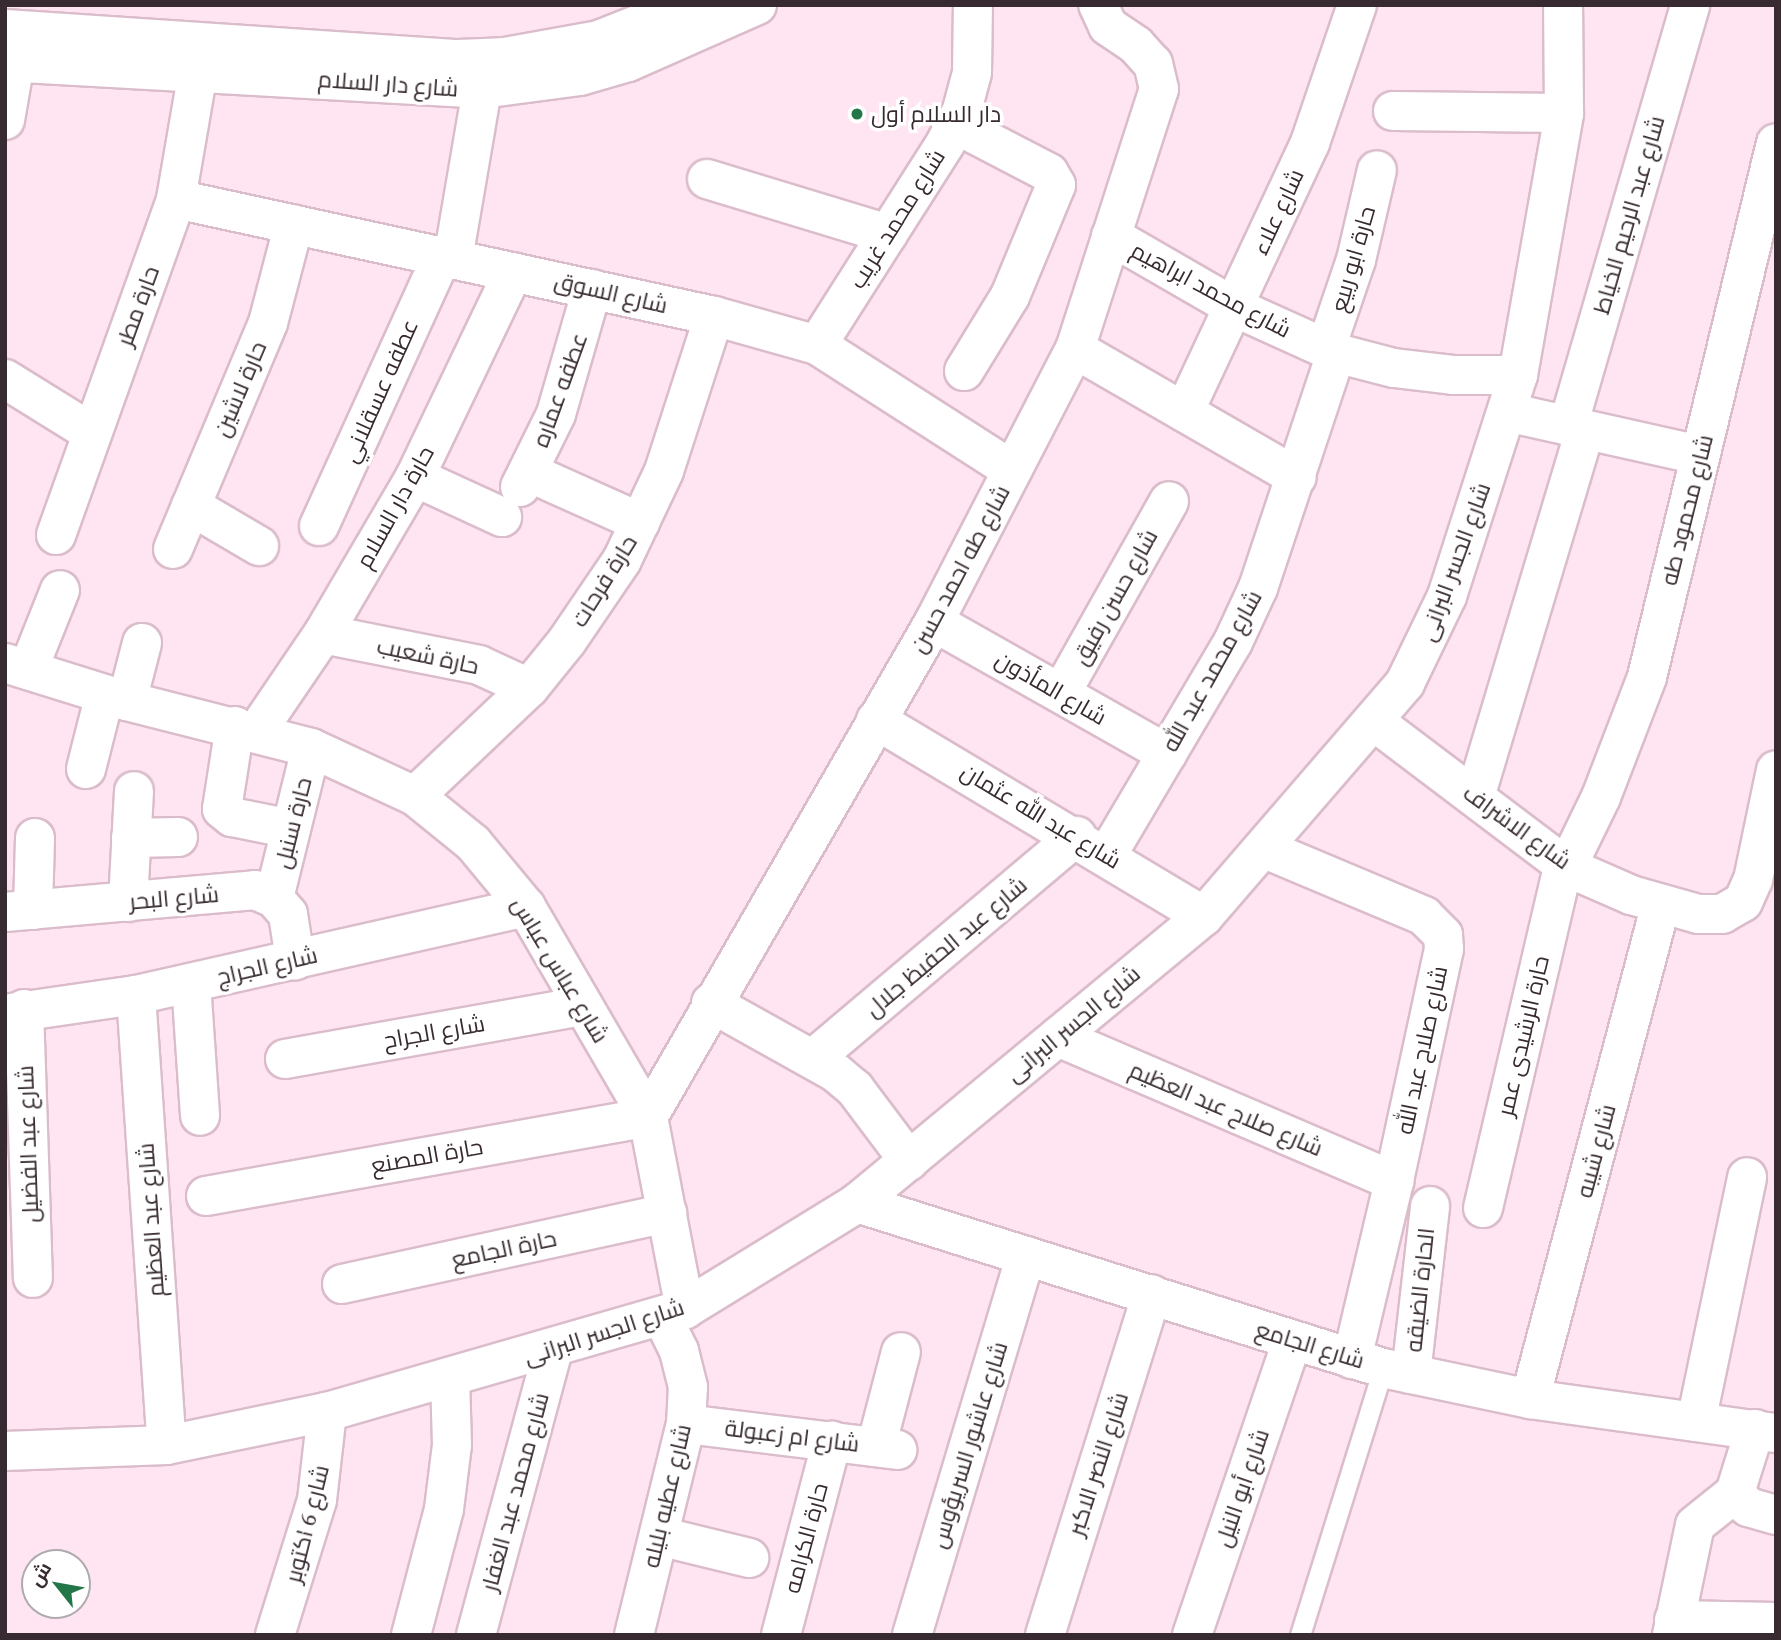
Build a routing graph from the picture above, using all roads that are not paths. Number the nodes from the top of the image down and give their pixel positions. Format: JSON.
{"nodes":[{"id":1,"x":687,"y":5,"type":"edge"},
{"id":2,"x":757,"y":5,"type":"edge"},
{"id":3,"x":973,"y":5,"type":"edge"},
{"id":4,"x":1098,"y":5,"type":"edge"},
{"id":5,"x":1357,"y":5,"type":"edge"},
{"id":6,"x":1563,"y":5,"type":"edge"},
{"id":7,"x":1690,"y":5,"type":"edge"},
{"id":8,"x":9,"y":51,"type":"edge"},
{"id":9,"x":198,"y":71,"type":"junction"},
{"id":10,"x":482,"y":89,"type":"junction"},
{"id":11,"x":1393,"y":111,"type":"dead end"},
{"id":12,"x":1564,"y":113,"type":"junction"},
{"id":13,"x":5,"y":120,"type":"edge"},
{"id":14,"x":955,"y":124,"type":"junction"},
{"id":15,"x":1776,"y":143,"type":"edge"},
{"id":16,"x":1377,"y":170,"type":"dead end"},
{"id":17,"x":707,"y":179,"type":"dead end"},
{"id":18,"x":176,"y":199,"type":"junction"},
{"id":19,"x":294,"y":224,"type":"junction"},
{"id":20,"x":888,"y":234,"type":"junction"},
{"id":21,"x":1111,"y":236,"type":"junction"},
{"id":22,"x":447,"y":257,"type":"junction"},
{"id":23,"x":513,"y":272,"type":"junction"},
{"id":24,"x":592,"y":289,"type":"junction"},
{"id":25,"x":1234,"y":307,"type":"junction"},
{"id":26,"x":714,"y":316,"type":"junction"},
{"id":27,"x":817,"y":345,"type":"junction"},
{"id":28,"x":1074,"y":349,"type":"junction"},
{"id":29,"x":1331,"y":351,"type":"junction"},
{"id":30,"x":964,"y":371,"type":"dead end"},
{"id":31,"x":1518,"y":374,"type":"junction"},
{"id":32,"x":5,"y":379,"type":"edge"},
{"id":33,"x":1184,"y":412,"type":"junction"},
{"id":34,"x":1507,"y":412,"type":"junction"},
{"id":35,"x":1576,"y":428,"type":"junction"},
{"id":36,"x":92,"y":433,"type":"junction"},
{"id":37,"x":1700,"y":454,"type":"junction"},
{"id":38,"x":1012,"y":470,"type":"junction"},
{"id":39,"x":415,"y":477,"type":"junction"},
{"id":40,"x":1297,"y":477,"type":"junction"},
{"id":41,"x":517,"y":492,"type":"junction"},
{"id":42,"x":1169,"y":501,"type":"dead end"},
{"id":43,"x":191,"y":506,"type":"junction"},
{"id":44,"x":640,"y":522,"type":"junction"},
{"id":45,"x":319,"y":526,"type":"dead end"},
{"id":46,"x":56,"y":535,"type":"dead end"},
{"id":47,"x":259,"y":546,"type":"dead end"},
{"id":48,"x":173,"y":549,"type":"dead end"},
{"id":49,"x":60,"y":590,"type":"dead end"},
{"id":50,"x":934,"y":622,"type":"junction"},
{"id":51,"x":323,"y":634,"type":"junction"},
{"id":52,"x":142,"y":643,"type":"dead end"},
{"id":53,"x":17,"y":667,"type":"edge"},
{"id":54,"x":529,"y":688,"type":"junction"},
{"id":55,"x":1061,"y":693,"type":"junction"},
{"id":56,"x":116,"y":697,"type":"junction"},
{"id":57,"x":876,"y":720,"type":"junction"},
{"id":58,"x":1375,"y":722,"type":"junction"},
{"id":59,"x":246,"y":729,"type":"junction"},
{"id":60,"x":312,"y":748,"type":"junction"},
{"id":61,"x":1167,"y":754,"type":"junction"},
{"id":62,"x":86,"y":769,"type":"dead end"},
{"id":63,"x":1776,"y":770,"type":"edge"},
{"id":64,"x":134,"y":791,"type":"dead end"},
{"id":65,"x":415,"y":796,"type":"junction"},
{"id":66,"x":1475,"y":797,"type":"junction"},
{"id":67,"x":291,"y":829,"type":"junction"},
{"id":68,"x":178,"y":837,"type":"dead end"},
{"id":69,"x":35,"y":838,"type":"dead end"},
{"id":70,"x":131,"y":838,"type":"junction"},
{"id":71,"x":1092,"y":846,"type":"junction"},
{"id":72,"x":1265,"y":849,"type":"junction"},
{"id":73,"x":1565,"y":866,"type":"junction"},
{"id":74,"x":274,"y":898,"type":"junction"},
{"id":75,"x":128,"y":902,"type":"junction"},
{"id":76,"x":1661,"y":904,"type":"junction"},
{"id":77,"x":526,"y":908,"type":"junction"},
{"id":78,"x":19,"y":911,"type":"edge"},
{"id":79,"x":1204,"y":916,"type":"junction"},
{"id":80,"x":295,"y":960,"type":"junction"},
{"id":81,"x":191,"y":984,"type":"junction"},
{"id":82,"x":136,"y":995,"type":"junction"},
{"id":83,"x":711,"y":1003,"type":"junction"},
{"id":84,"x":583,"y":1006,"type":"junction"},
{"id":85,"x":15,"y":1012,"type":"edge"},
{"id":86,"x":1058,"y":1037,"type":"junction"},
{"id":87,"x":814,"y":1058,"type":"junction"},
{"id":88,"x":285,"y":1059,"type":"dead end"},
{"id":89,"x":200,"y":1116,"type":"dead end"},
{"id":90,"x":648,"y":1117,"type":"junction"},
{"id":91,"x":909,"y":1161,"type":"junction"},
{"id":92,"x":1747,"y":1177,"type":"dead end"},
{"id":93,"x":1394,"y":1181,"type":"junction"},
{"id":94,"x":206,"y":1196,"type":"dead end"},
{"id":95,"x":857,"y":1203,"type":"junction"},
{"id":96,"x":1430,"y":1206,"type":"dead end"},
{"id":97,"x":1483,"y":1208,"type":"dead end"},
{"id":98,"x":667,"y":1213,"type":"junction"},
{"id":99,"x":1026,"y":1256,"type":"junction"},
{"id":100,"x":33,"y":1278,"type":"dead end"},
{"id":101,"x":342,"y":1284,"type":"dead end"},
{"id":102,"x":1152,"y":1294,"type":"junction"},
{"id":103,"x":674,"y":1314,"type":"junction"},
{"id":104,"x":1292,"y":1341,"type":"junction"},
{"id":105,"x":553,"y":1350,"type":"junction"},
{"id":106,"x":901,"y":1352,"type":"dead end"},
{"id":107,"x":1382,"y":1367,"type":"junction"},
{"id":108,"x":450,"y":1378,"type":"junction"},
{"id":109,"x":1530,"y":1399,"type":"junction"},
{"id":110,"x":327,"y":1412,"type":"junction"},
{"id":111,"x":1696,"y":1422,"type":"junction"},
{"id":112,"x":686,"y":1424,"type":"junction"},
{"id":113,"x":1766,"y":1431,"type":"edge"},
{"id":114,"x":832,"y":1441,"type":"junction"},
{"id":115,"x":167,"y":1446,"type":"junction"},
{"id":116,"x":5,"y":1451,"type":"edge"},
{"id":117,"x":1735,"y":1493,"type":"junction"},
{"id":118,"x":1776,"y":1515,"type":"edge"},
{"id":119,"x":659,"y":1536,"type":"junction"},
{"id":120,"x":749,"y":1559,"type":"dead end"},
{"id":121,"x":1776,"y":1622,"type":"edge"},
{"id":122,"x":1673,"y":1627,"type":"edge"},
{"id":123,"x":275,"y":1635,"type":"edge"},
{"id":124,"x":411,"y":1635,"type":"edge"},
{"id":125,"x":476,"y":1635,"type":"edge"},
{"id":126,"x":634,"y":1635,"type":"edge"},
{"id":127,"x":781,"y":1635,"type":"edge"},
{"id":128,"x":912,"y":1635,"type":"edge"},
{"id":129,"x":1045,"y":1635,"type":"edge"},
{"id":130,"x":1192,"y":1635,"type":"edge"},
{"id":131,"x":1300,"y":1635,"type":"edge"}],
"edges":[{"from":1,"to":8,"type":"street","name":"شارع دار السلام"},
{"from":2,"to":10,"type":"street","name":"شارع دار السلام"},
{"from":3,"to":14,"type":"street","name":"شارع محمد غريب"},
{"from":4,"to":21,"type":"street","name":"شارع طه احمد حسن"},
{"from":5,"to":25,"type":"street","name":"شارع علاء"},
{"from":6,"to":12,"type":"street","name":"شارع الجسر البرانى"},
{"from":7,"to":35,"type":"street","name":"شارع عبد الرحيم الخياط"},
{"from":8,"to":9,"type":"street","name":"شارع دار السلام"},
{"from":8,"to":13,"type":"street"},
{"from":9,"to":10,"type":"street","name":"شارع دار السلام"},
{"from":9,"to":18,"type":"street","name":"حارة مطر"},
{"from":10,"to":22,"type":"street","name":"عطفه عسقلاني"},
{"from":11,"to":12,"type":"street"},
{"from":12,"to":31,"type":"street","name":"شارع الجسر البرانى"},
{"from":14,"to":20,"type":"street","name":"شارع محمد غريب"},
{"from":14,"to":30,"type":"street"},
{"from":15,"to":37,"type":"street","name":"شارع محمود طه"},
{"from":16,"to":29,"type":"street","name":"حارة ابو ربيع"},
{"from":17,"to":20,"type":"street"},
{"from":18,"to":19,"type":"street","name":"شارع السوق"},
{"from":18,"to":36,"type":"street","name":"حارة مطر"},
{"from":19,"to":22,"type":"street","name":"شارع السوق"},
{"from":19,"to":43,"type":"street","name":"حارة لاشين"},
{"from":20,"to":27,"type":"street","name":"شارع محمد غريب"},
{"from":21,"to":25,"type":"street","name":"شارع محمد ابراهيم"},
{"from":21,"to":28,"type":"street","name":"شارع طه احمد حسن"},
{"from":22,"to":23,"type":"street","name":"شارع السوق"},
{"from":22,"to":45,"type":"street","name":"عطفه عسقلاني"},
{"from":23,"to":24,"type":"street","name":"شارع السوق"},
{"from":23,"to":39,"type":"street","name":"حارة دار السلام"},
{"from":24,"to":26,"type":"street","name":"شارع السوق"},
{"from":24,"to":41,"type":"street","name":"عطفه عماره"},
{"from":25,"to":29,"type":"street","name":"شارع محمد ابراهيم"},
{"from":25,"to":33,"type":"street","name":"شارع علاء"},
{"from":26,"to":27,"type":"street","name":"شارع السوق"},
{"from":26,"to":44,"type":"street","name":"حارة فرحات"},
{"from":27,"to":38,"type":"street","name":"شارع السوق"},
{"from":28,"to":33,"type":"street"},
{"from":28,"to":38,"type":"street","name":"شارع طه احمد حسن"},
{"from":29,"to":31,"type":"street","name":"شارع محمد ابراهيم"},
{"from":29,"to":40,"type":"street","name":"شارع محمد عبد الله"},
{"from":31,"to":34,"type":"street","name":"شارع الجسر البرانى"},
{"from":32,"to":36,"type":"street"},
{"from":33,"to":40,"type":"street"},
{"from":34,"to":35,"type":"street"},
{"from":34,"to":58,"type":"street","name":"شارع الجسر البرانى"},
{"from":35,"to":37,"type":"street"},
{"from":35,"to":66,"type":"street","name":"شارع عبد الرحيم الخياط"},
{"from":36,"to":46,"type":"street","name":"حارة مطر"},
{"from":37,"to":73,"type":"street","name":"شارع محمود طه"},
{"from":38,"to":50,"type":"street","name":"شارع طه احمد حسن"},
{"from":39,"to":41,"type":"street"},
{"from":39,"to":51,"type":"street","name":"حارة دار السلام"},
{"from":40,"to":61,"type":"street","name":"شارع محمد عبد الله"},
{"from":41,"to":44,"type":"street"},
{"from":42,"to":55,"type":"street","name":"شارع حسن رفيق"},
{"from":43,"to":47,"type":"street"},
{"from":43,"to":48,"type":"street","name":"حارة لاشين"},
{"from":44,"to":54,"type":"street","name":"حارة فرحات"},
{"from":49,"to":53,"type":"street"},
{"from":50,"to":55,"type":"street","name":"شارع المأذون"},
{"from":50,"to":57,"type":"street","name":"شارع طه احمد حسن"},
{"from":51,"to":54,"type":"street","name":"حارة شعيب"},
{"from":51,"to":59,"type":"street","name":"حارة دار السلام"},
{"from":52,"to":56,"type":"street"},
{"from":53,"to":56,"type":"street","name":"شارع عباس عباس"},
{"from":54,"to":65,"type":"street","name":"حارة فرحات"},
{"from":55,"to":61,"type":"street","name":"شارع المأذون"},
{"from":56,"to":59,"type":"street","name":"شارع عباس عباس"},
{"from":56,"to":62,"type":"street"},
{"from":57,"to":71,"type":"street","name":"شارع عبد الله عثمان"},
{"from":57,"to":83,"type":"street","name":"شارع طه احمد حسن"},
{"from":58,"to":66,"type":"street","name":"شارع الاشراف"},
{"from":58,"to":72,"type":"street","name":"شارع الجسر البرانى"},
{"from":59,"to":60,"type":"street","name":"شارع عباس عباس"},
{"from":59,"to":67,"type":"street"},
{"from":60,"to":65,"type":"street","name":"شارع عباس عباس"},
{"from":60,"to":67,"type":"street","name":"حارة سنبل"},
{"from":61,"to":71,"type":"street","name":"شارع محمد عبد الله"},
{"from":63,"to":76,"type":"street","name":"شارع الاشراف"},
{"from":64,"to":70,"type":"street"},
{"from":65,"to":77,"type":"street","name":"شارع عباس عباس"},
{"from":66,"to":73,"type":"street","name":"شارع الاشراف"},
{"from":67,"to":74,"type":"street","name":"حارة سنبل"},
{"from":68,"to":70,"type":"street"},
{"from":69,"to":78,"type":"street"},
{"from":70,"to":75,"type":"street"},
{"from":71,"to":79,"type":"street","name":"شارع عبد الله عثمان"},
{"from":71,"to":87,"type":"street","name":"شارع عبد الحفيظ جلال"},
{"from":72,"to":79,"type":"street","name":"شارع الجسر البرانى"},
{"from":72,"to":93,"type":"street","name":"شارع صلاح عبد الله"},
{"from":73,"to":76,"type":"street","name":"شارع الاشراف"},
{"from":73,"to":97,"type":"street","name":"حارة الرشيدى عمر"},
{"from":74,"to":75,"type":"street","name":"شارع البحر"},
{"from":74,"to":80,"type":"street"},
{"from":75,"to":78,"type":"street","name":"شارع البحر"},
{"from":76,"to":109,"type":"street","name":"شارع شيبه"},
{"from":77,"to":80,"type":"street","name":"شارع الجراج"},
{"from":77,"to":84,"type":"street","name":"شارع عباس عباس"},
{"from":79,"to":86,"type":"street","name":"شارع الجسر البرانى"},
{"from":80,"to":81,"type":"street","name":"شارع الجراج"},
{"from":81,"to":82,"type":"street","name":"شارع الجراج"},
{"from":81,"to":89,"type":"street"},
{"from":82,"to":85,"type":"street","name":"شارع الجراج"},
{"from":82,"to":115,"type":"street","name":"شارع عبد العظيم"},
{"from":83,"to":87,"type":"street"},
{"from":83,"to":90,"type":"street","name":"شارع طه احمد حسن"},
{"from":84,"to":88,"type":"street","name":"شارع الجراح"},
{"from":84,"to":90,"type":"street","name":"شارع عباس عباس"},
{"from":85,"to":100,"type":"street","name":"شارع عبد الفضيل"},
{"from":86,"to":91,"type":"street","name":"شارع الجسر البرانى"},
{"from":86,"to":93,"type":"street","name":"شارع صلاح عبد العظيم"},
{"from":87,"to":91,"type":"street"},
{"from":90,"to":94,"type":"street","name":"حارة المصنع"},
{"from":90,"to":98,"type":"street","name":"شارع عباس عباس"},
{"from":91,"to":95,"type":"street","name":"شارع الجسر البرانى"},
{"from":92,"to":111,"type":"street"},
{"from":93,"to":107,"type":"street","name":"شارع صلاح عبد الله"},
{"from":95,"to":99,"type":"street","name":"شارع الجامع"},
{"from":95,"to":103,"type":"street","name":"شارع الجسر البرانى"},
{"from":96,"to":107,"type":"street","name":"الحارة الضيقه"},
{"from":98,"to":101,"type":"street","name":"حارة الجامع"},
{"from":98,"to":103,"type":"street","name":"شارع عباس عباس"},
{"from":99,"to":102,"type":"street","name":"شارع الجامع"},
{"from":99,"to":128,"type":"street","name":"شارع عاشور السريؤوس"},
{"from":102,"to":104,"type":"street","name":"شارع الجامع"},
{"from":102,"to":129,"type":"street","name":"شارع النصر الاكبر"},
{"from":103,"to":105,"type":"street","name":"شارع الجسر البرانى"},
{"from":103,"to":112,"type":"street","name":"شارع عطيه بليله"},
{"from":104,"to":107,"type":"street","name":"شارع الجامع"},
{"from":104,"to":130,"type":"street","name":"شارع أبو النيل"},
{"from":105,"to":108,"type":"street","name":"شارع الجسر البرانى"},
{"from":105,"to":125,"type":"street","name":"شارع محمد عبد الغفار"},
{"from":106,"to":114,"type":"street","name":"شارع ام زعبولة"},
{"from":107,"to":109,"type":"street","name":"شارع الجامع"},
{"from":107,"to":131,"type":"lane"},
{"from":108,"to":110,"type":"street","name":"شارع الجسر البرانى"},
{"from":108,"to":124,"type":"street"},
{"from":109,"to":111,"type":"street","name":"شارع الجامع"},
{"from":110,"to":115,"type":"street","name":"شارع الجسر البرانى"},
{"from":110,"to":123,"type":"street","name":"شارع 6 اكتوبر"},
{"from":111,"to":113,"type":"street","name":"شارع الجامع"},
{"from":112,"to":114,"type":"street","name":"شارع ام زعبولة"},
{"from":112,"to":119,"type":"street","name":"شارع عطيه بليله"},
{"from":113,"to":117,"type":"street"},
{"from":114,"to":127,"type":"street","name":"حارة الكرامه"},
{"from":115,"to":116,"type":"street","name":"شارع الجسر البرانى"},
{"from":117,"to":118,"type":"street"},
{"from":117,"to":122,"type":"street"},
{"from":119,"to":120,"type":"street"},
{"from":119,"to":126,"type":"street","name":"شارع عطيه بليله"},
{"from":121,"to":122,"type":"street"}]}
